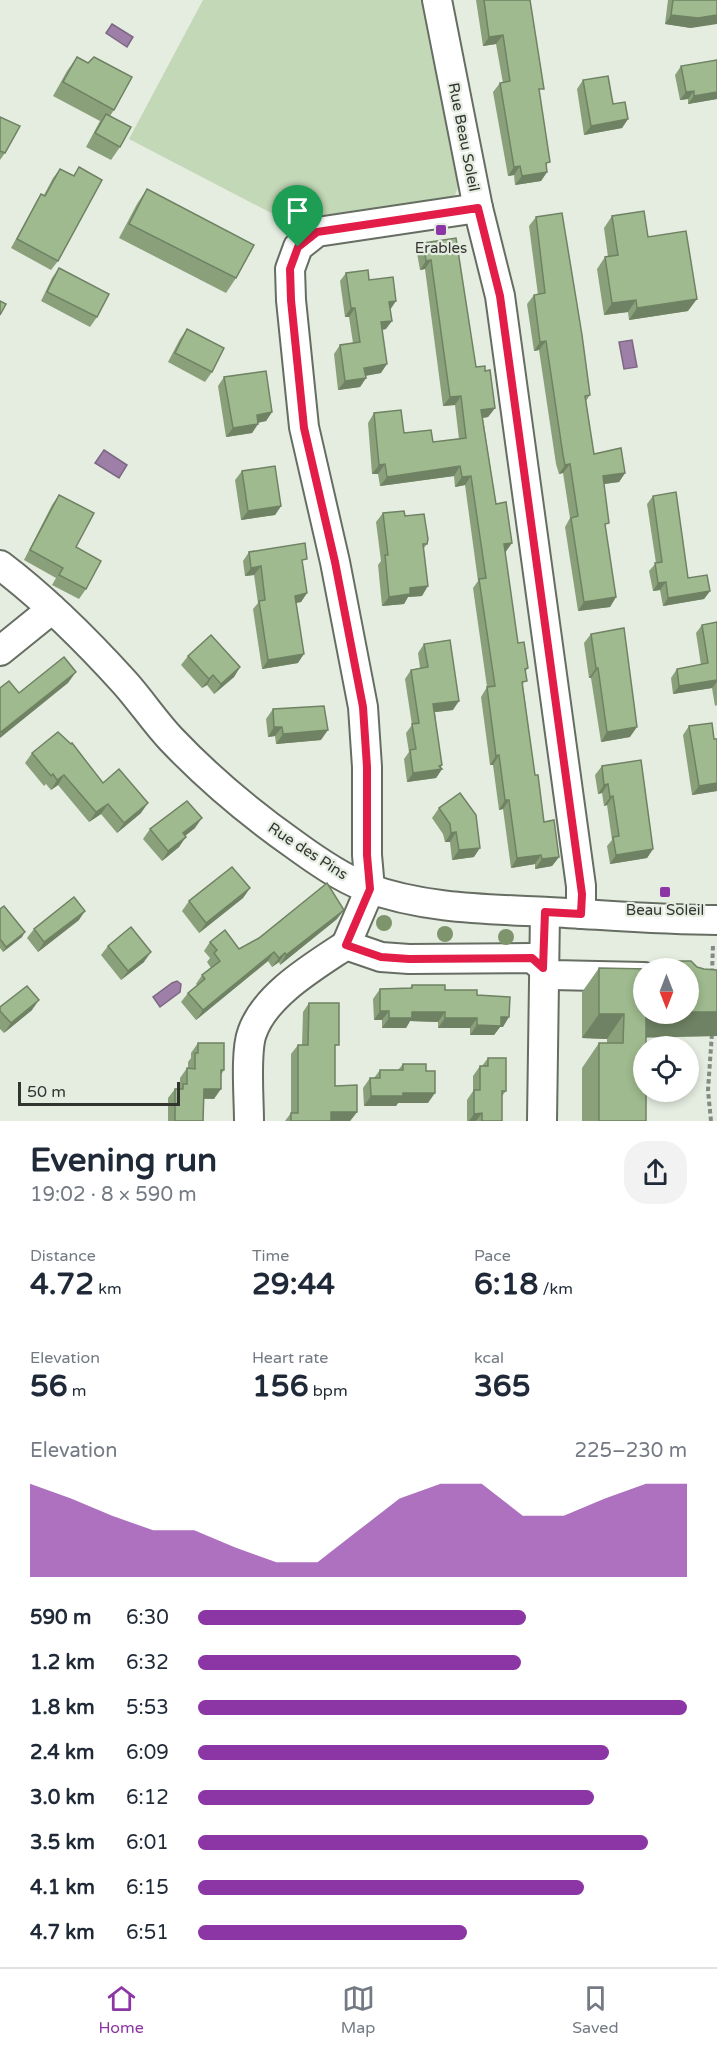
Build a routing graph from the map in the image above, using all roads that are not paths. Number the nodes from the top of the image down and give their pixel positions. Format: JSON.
{"nodes":[{"id":1,"x":437,"y":0,"type":"edge"},
{"id":2,"x":478,"y":208,"type":"junction"},
{"id":3,"x":0,"y":565,"type":"edge"},
{"id":4,"x":52,"y":609,"type":"junction"},
{"id":5,"x":0,"y":651,"type":"edge"},
{"id":6,"x":370,"y":889,"type":"junction"},
{"id":7,"x":545,"y":912,"type":"junction"},
{"id":8,"x":581,"y":914,"type":"junction"},
{"id":9,"x":715,"y":920,"type":"edge"},
{"id":10,"x":346,"y":945,"type":"junction"},
{"id":11,"x":543,"y":968,"type":"junction"},
{"id":12,"x":633,"y":976,"type":"edge"},
{"id":13,"x":249,"y":1121,"type":"edge"},
{"id":14,"x":542,"y":1121,"type":"edge"}],
"edges":[{"from":1,"to":2,"type":"street","name":"Rue Beau Soleil"},
{"from":2,"to":6,"type":"street"},
{"from":2,"to":8,"type":"street","name":"Rue Beau Soleil"},
{"from":3,"to":4,"type":"street","name":"Rue des Pins"},
{"from":4,"to":5,"type":"street"},
{"from":4,"to":6,"type":"street","name":"Rue des Pins"},
{"from":6,"to":7,"type":"street","name":"Rue des Pins"},
{"from":6,"to":10,"type":"street"},
{"from":7,"to":8,"type":"street","name":"Rue des Pins"},
{"from":7,"to":11,"type":"street"},
{"from":8,"to":9,"type":"street","name":"Rue des Pins"},
{"from":10,"to":11,"type":"street"},
{"from":10,"to":13,"type":"street"},
{"from":11,"to":12,"type":"street"},
{"from":11,"to":14,"type":"street"}]}
